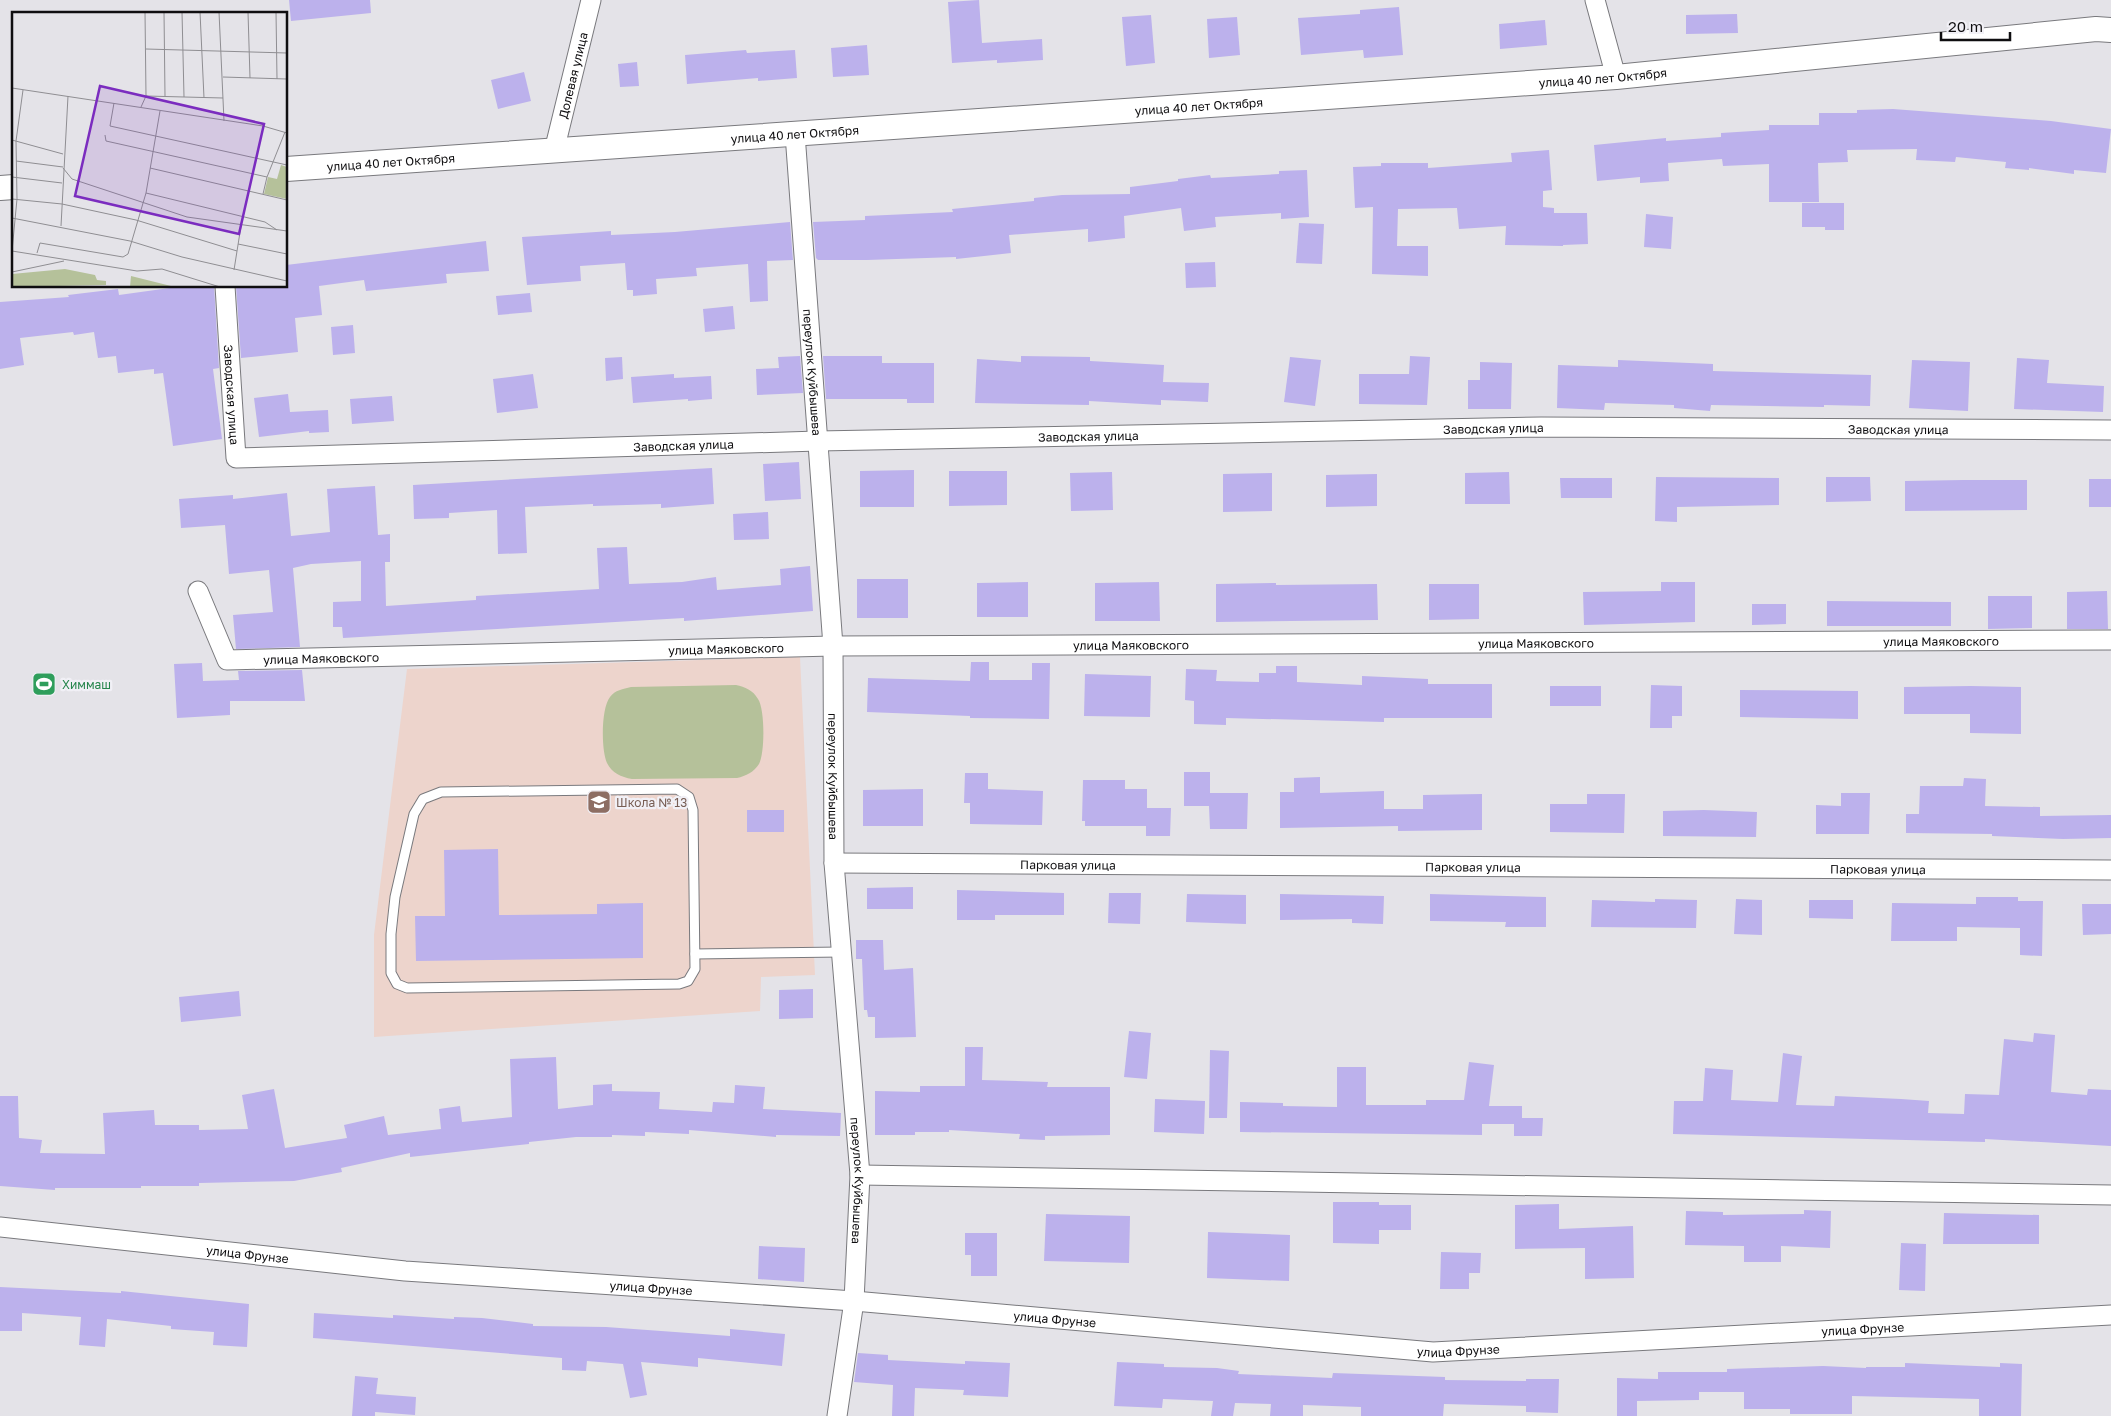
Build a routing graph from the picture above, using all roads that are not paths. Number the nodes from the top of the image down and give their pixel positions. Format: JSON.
{"nodes":[{"id":1,"x":591,"y":0,"type":"edge"},
{"id":2,"x":1595,"y":0,"type":"edge"},
{"id":3,"x":2111,"y":30,"type":"edge"},
{"id":4,"x":1616,"y":77,"type":"junction"},
{"id":5,"x":795,"y":134,"type":"junction"},
{"id":6,"x":554,"y":151,"type":"junction"},
{"id":7,"x":288,"y":169,"type":"edge"},
{"id":8,"x":225,"y":288,"type":"edge"},
{"id":9,"x":2111,"y":430,"type":"edge"},
{"id":10,"x":818,"y":441,"type":"junction"},
{"id":11,"x":198,"y":590,"type":"dead end"},
{"id":12,"x":2111,"y":640,"type":"edge"},
{"id":13,"x":833,"y":646,"type":"junction"},
{"id":14,"x":834,"y":863,"type":"junction"},
{"id":15,"x":2111,"y":870,"type":"edge"},
{"id":16,"x":842,"y":952,"type":"junction"},
{"id":17,"x":694,"y":954,"type":"junction"},
{"id":18,"x":860,"y":1175,"type":"junction"},
{"id":19,"x":2111,"y":1194,"type":"edge"},
{"id":20,"x":0,"y":1227,"type":"edge"},
{"id":21,"x":854,"y":1301,"type":"junction"},
{"id":22,"x":2111,"y":1316,"type":"edge"},
{"id":23,"x":837,"y":1416,"type":"edge"}],
"edges":[{"from":1,"to":6,"type":"street","name":"Долевая улица"},
{"from":2,"to":4,"type":"street"},
{"from":3,"to":4,"type":"street","name":"улица 40 лет Октября"},
{"from":4,"to":5,"type":"street","name":"улица 40 лет Октября"},
{"from":5,"to":6,"type":"street","name":"улица 40 лет Октября"},
{"from":5,"to":10,"type":"street","name":"переулок Куйбышева"},
{"from":6,"to":7,"type":"street","name":"улица 40 лет Октября"},
{"from":8,"to":10,"type":"street","name":"Заводская улица"},
{"from":9,"to":10,"type":"street","name":"Заводская улица"},
{"from":10,"to":13,"type":"street","name":"переулок Куйбышева"},
{"from":11,"to":13,"type":"street","name":"улица Маяковского"},
{"from":12,"to":13,"type":"street","name":"улица Маяковского"},
{"from":13,"to":14,"type":"street","name":"переулок Куйбышева"},
{"from":14,"to":15,"type":"street","name":"Парковая улица"},
{"from":14,"to":16,"type":"street","name":"переулок Куйбышева"},
{"from":16,"to":17,"type":"lane"},
{"from":16,"to":18,"type":"street","name":"переулок Куйбышева"},
{"from":17,"to":17,"type":"lane"},
{"from":18,"to":19,"type":"street"},
{"from":18,"to":21,"type":"street","name":"переулок Куйбышева"},
{"from":20,"to":21,"type":"street","name":"улица Фрунзе"},
{"from":21,"to":22,"type":"street","name":"улица Фрунзе"},
{"from":21,"to":23,"type":"street","name":"переулок Куйбышева"}]}
